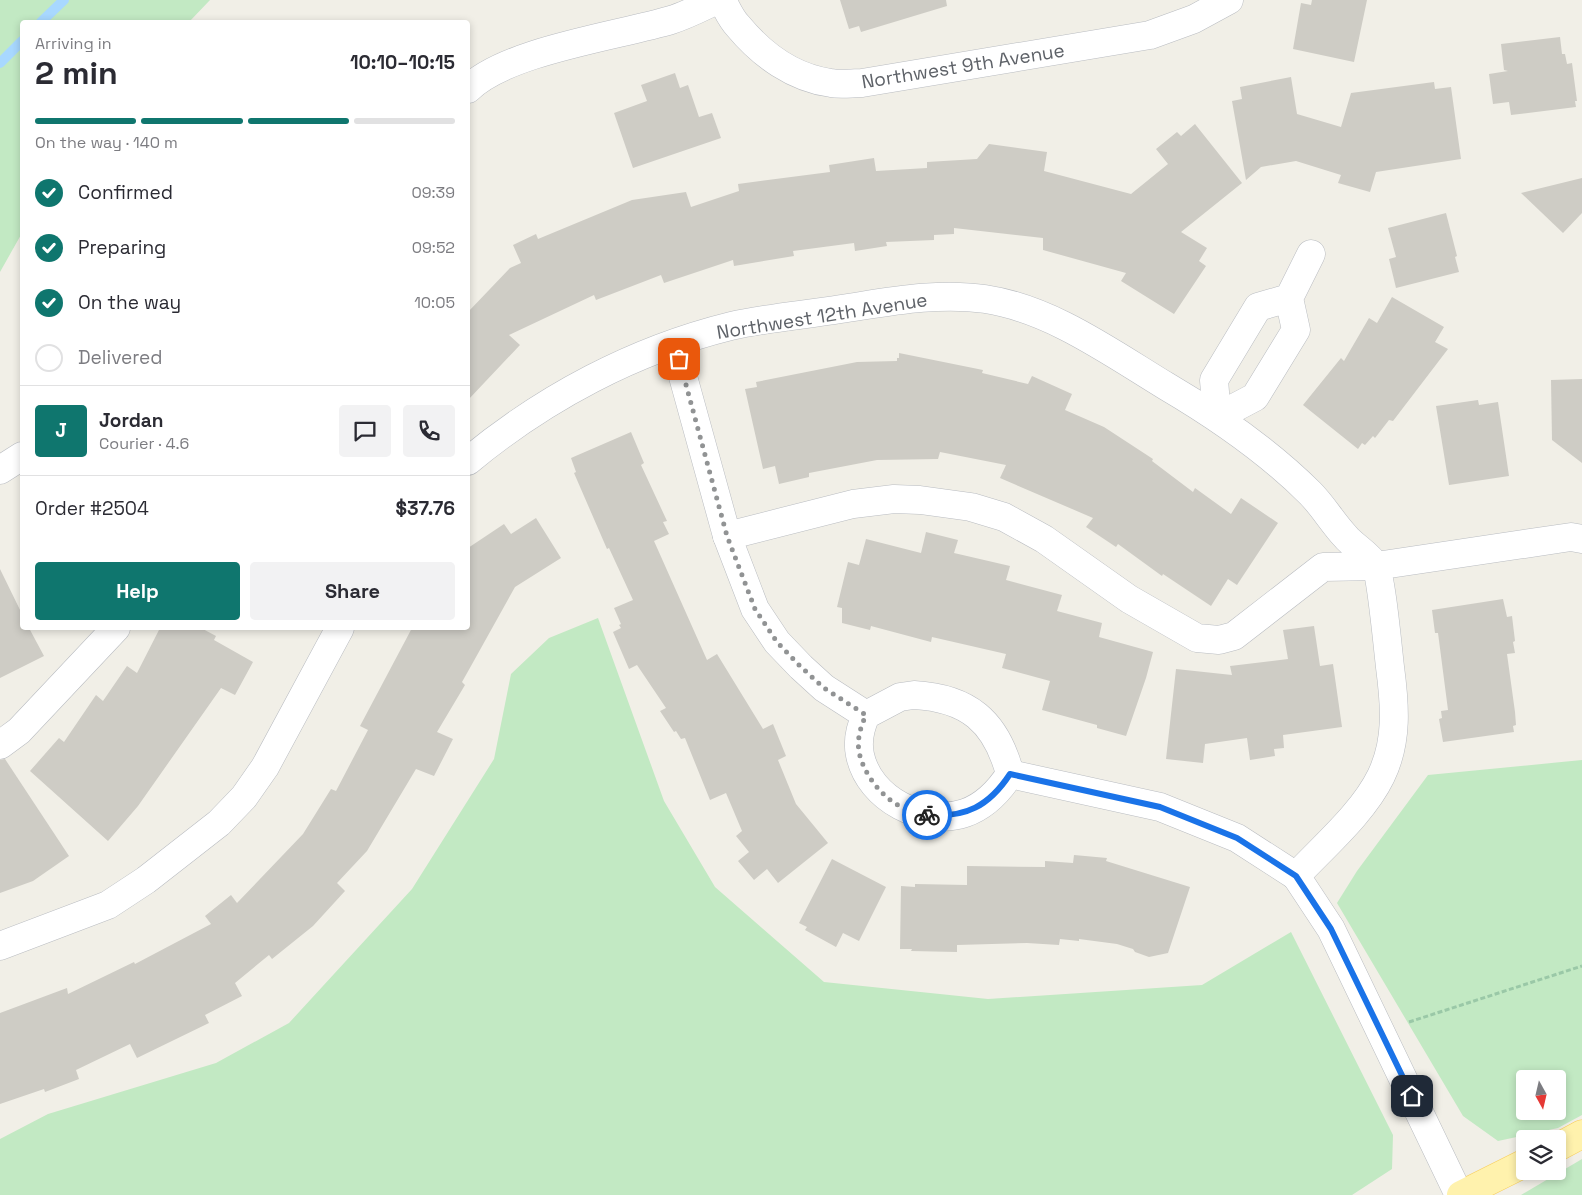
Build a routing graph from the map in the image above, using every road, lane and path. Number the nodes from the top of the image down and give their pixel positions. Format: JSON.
{"nodes":[{"id":1,"x":717,"y":0,"type":"edge"},
{"id":2,"x":722,"y":0,"type":"edge"},
{"id":3,"x":1229,"y":0,"type":"edge"},
{"id":4,"x":470,"y":87,"type":"edge"},
{"id":5,"x":1311,"y":254,"type":"dead end"},
{"id":6,"x":1288,"y":298,"type":"junction"},
{"id":7,"x":674,"y":344,"type":"junction"},
{"id":8,"x":1217,"y":417,"type":"junction"},
{"id":9,"x":20,"y":457,"type":"edge"},
{"id":10,"x":470,"y":459,"type":"edge"},
{"id":11,"x":0,"y":470,"type":"edge"},
{"id":12,"x":727,"y":536,"type":"junction"},
{"id":13,"x":1582,"y":540,"type":"edge"},
{"id":14,"x":1376,"y":566,"type":"junction"},
{"id":15,"x":114,"y":630,"type":"edge"},
{"id":16,"x":339,"y":630,"type":"edge"},
{"id":17,"x":866,"y":715,"type":"junction"},
{"id":18,"x":0,"y":745,"type":"edge"},
{"id":19,"x":1010,"y":774,"type":"junction"},
{"id":20,"x":1296,"y":876,"type":"junction"},
{"id":21,"x":0,"y":946,"type":"edge"},
{"id":22,"x":1582,"y":966,"type":"edge"},
{"id":23,"x":1380,"y":1031,"type":"junction"},
{"id":24,"x":1582,"y":1134,"type":"edge"},
{"id":25,"x":1566,"y":1143,"type":"edge"},
{"id":26,"x":1516,"y":1167,"type":"edge"},
{"id":27,"x":1460,"y":1195,"type":"edge"}],
"edges":[{"from":1,"to":4,"type":"street"},
{"from":2,"to":3,"type":"street","name":"Northwest 9th Avenue"},
{"from":5,"to":6,"type":"street"},
{"from":6,"to":8,"type":"street"},
{"from":6,"to":8,"type":"street"},
{"from":7,"to":8,"type":"street","name":"Northwest 12th Avenue"},
{"from":7,"to":10,"type":"street","name":"Northwest 12th Avenue"},
{"from":7,"to":12,"type":"street"},
{"from":8,"to":14,"type":"street","name":"Northwest 12th Avenue"},
{"from":9,"to":11,"type":"street"},
{"from":12,"to":14,"type":"street"},
{"from":12,"to":17,"type":"street"},
{"from":13,"to":14,"type":"street"},
{"from":14,"to":20,"type":"street"},
{"from":15,"to":18,"type":"street"},
{"from":16,"to":21,"type":"street"},
{"from":17,"to":19,"type":"street"},
{"from":17,"to":19,"type":"street"},
{"from":19,"to":20,"type":"street"},
{"from":20,"to":23,"type":"street"},
{"from":22,"to":23,"type":"path"},
{"from":23,"to":27,"type":"street"},
{"from":24,"to":25,"type":"main road"},
{"from":26,"to":27,"type":"main road"}]}
